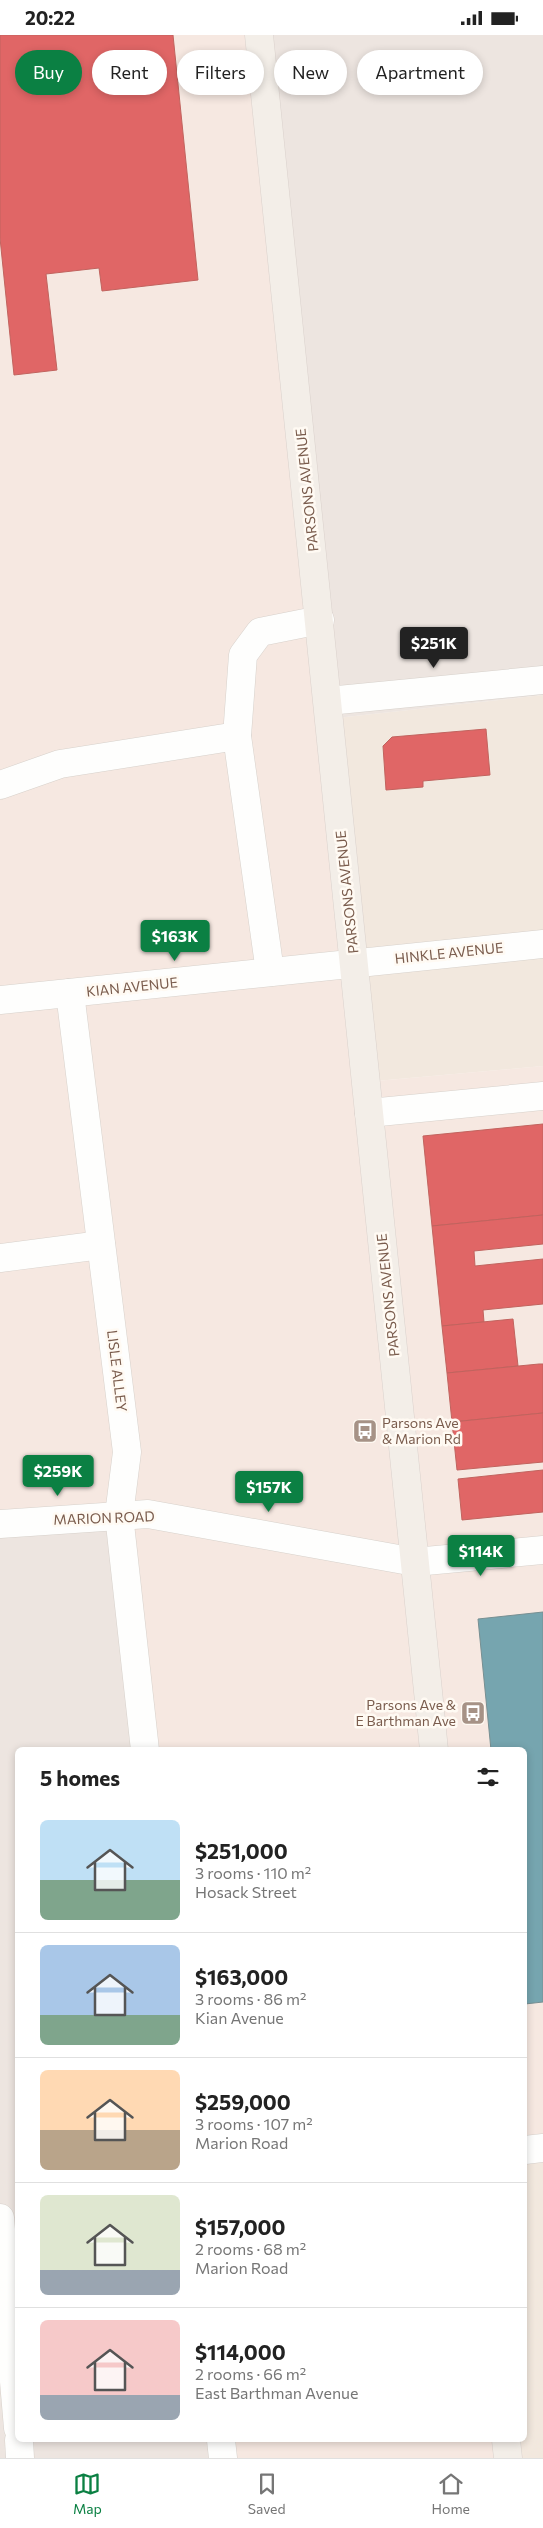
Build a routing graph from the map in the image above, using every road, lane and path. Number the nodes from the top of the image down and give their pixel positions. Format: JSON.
{"nodes":[{"id":1,"x":259,"y":35,"type":"edge"},
{"id":2,"x":320,"y":620,"type":"junction"},
{"id":3,"x":543,"y":680,"type":"edge"},
{"id":4,"x":328,"y":701,"type":"junction"},
{"id":5,"x":237,"y":736,"type":"junction"},
{"id":6,"x":0,"y":785,"type":"edge"},
{"id":7,"x":543,"y":944,"type":"edge"},
{"id":8,"x":354,"y":962,"type":"junction"},
{"id":9,"x":270,"y":972,"type":"junction"},
{"id":10,"x":70,"y":993,"type":"junction"},
{"id":11,"x":0,"y":1000,"type":"edge"},
{"id":12,"x":543,"y":1096,"type":"edge"},
{"id":13,"x":369,"y":1113,"type":"junction"},
{"id":14,"x":101,"y":1245,"type":"junction"},
{"id":15,"x":0,"y":1258,"type":"edge"},
{"id":16,"x":119,"y":1515,"type":"junction"},
{"id":17,"x":0,"y":1524,"type":"edge"},
{"id":18,"x":543,"y":1550,"type":"edge"},
{"id":19,"x":414,"y":1562,"type":"junction"},
{"id":20,"x":145,"y":1747,"type":"edge"},
{"id":21,"x":434,"y":1747,"type":"edge"},
{"id":22,"x":543,"y":2148,"type":"edge"},
{"id":23,"x":527,"y":2149,"type":"edge"},
{"id":24,"x":0,"y":2218,"type":"edge"},
{"id":25,"x":8,"y":2297,"type":"edge"},
{"id":26,"x":15,"y":2389,"type":"edge"},
{"id":27,"x":19,"y":2442,"type":"edge"},
{"id":28,"x":221,"y":2442,"type":"edge"},
{"id":29,"x":506,"y":2442,"type":"edge"},
{"id":30,"x":20,"y":2458,"type":"edge"},
{"id":31,"x":223,"y":2458,"type":"edge"},
{"id":32,"x":508,"y":2458,"type":"edge"}],
"edges":[{"from":1,"to":2,"type":"main road","name":"PARSONS AVENUE"},
{"from":2,"to":4,"type":"main road","name":"PARSONS AVENUE"},
{"from":2,"to":5,"type":"street"},
{"from":3,"to":4,"type":"street"},
{"from":4,"to":8,"type":"main road","name":"PARSONS AVENUE"},
{"from":5,"to":6,"type":"street"},
{"from":5,"to":9,"type":"street"},
{"from":7,"to":8,"type":"street","name":"HINKLE AVENUE"},
{"from":8,"to":9,"type":"street","name":"KIAN AVENUE"},
{"from":8,"to":13,"type":"main road","name":"PARSONS AVENUE"},
{"from":9,"to":10,"type":"street","name":"KIAN AVENUE"},
{"from":10,"to":11,"type":"street","name":"KIAN AVENUE"},
{"from":10,"to":14,"type":"street","name":"LISLE ALLEY"},
{"from":12,"to":13,"type":"street"},
{"from":13,"to":19,"type":"main road","name":"PARSONS AVENUE"},
{"from":14,"to":15,"type":"street"},
{"from":14,"to":16,"type":"street","name":"LISLE ALLEY"},
{"from":16,"to":17,"type":"street","name":"MARION ROAD"},
{"from":16,"to":19,"type":"street","name":"MARION ROAD"},
{"from":16,"to":20,"type":"street","name":"LISLE ALLEY"},
{"from":18,"to":19,"type":"street","name":"MARION ROAD"},
{"from":19,"to":21,"type":"main road","name":"PARSONS AVENUE"},
{"from":22,"to":23,"type":"street"},
{"from":24,"to":25,"type":"street"},
{"from":25,"to":26,"type":"street"},
{"from":27,"to":30,"type":"street"},
{"from":28,"to":31,"type":"street"},
{"from":29,"to":32,"type":"main road"}]}
